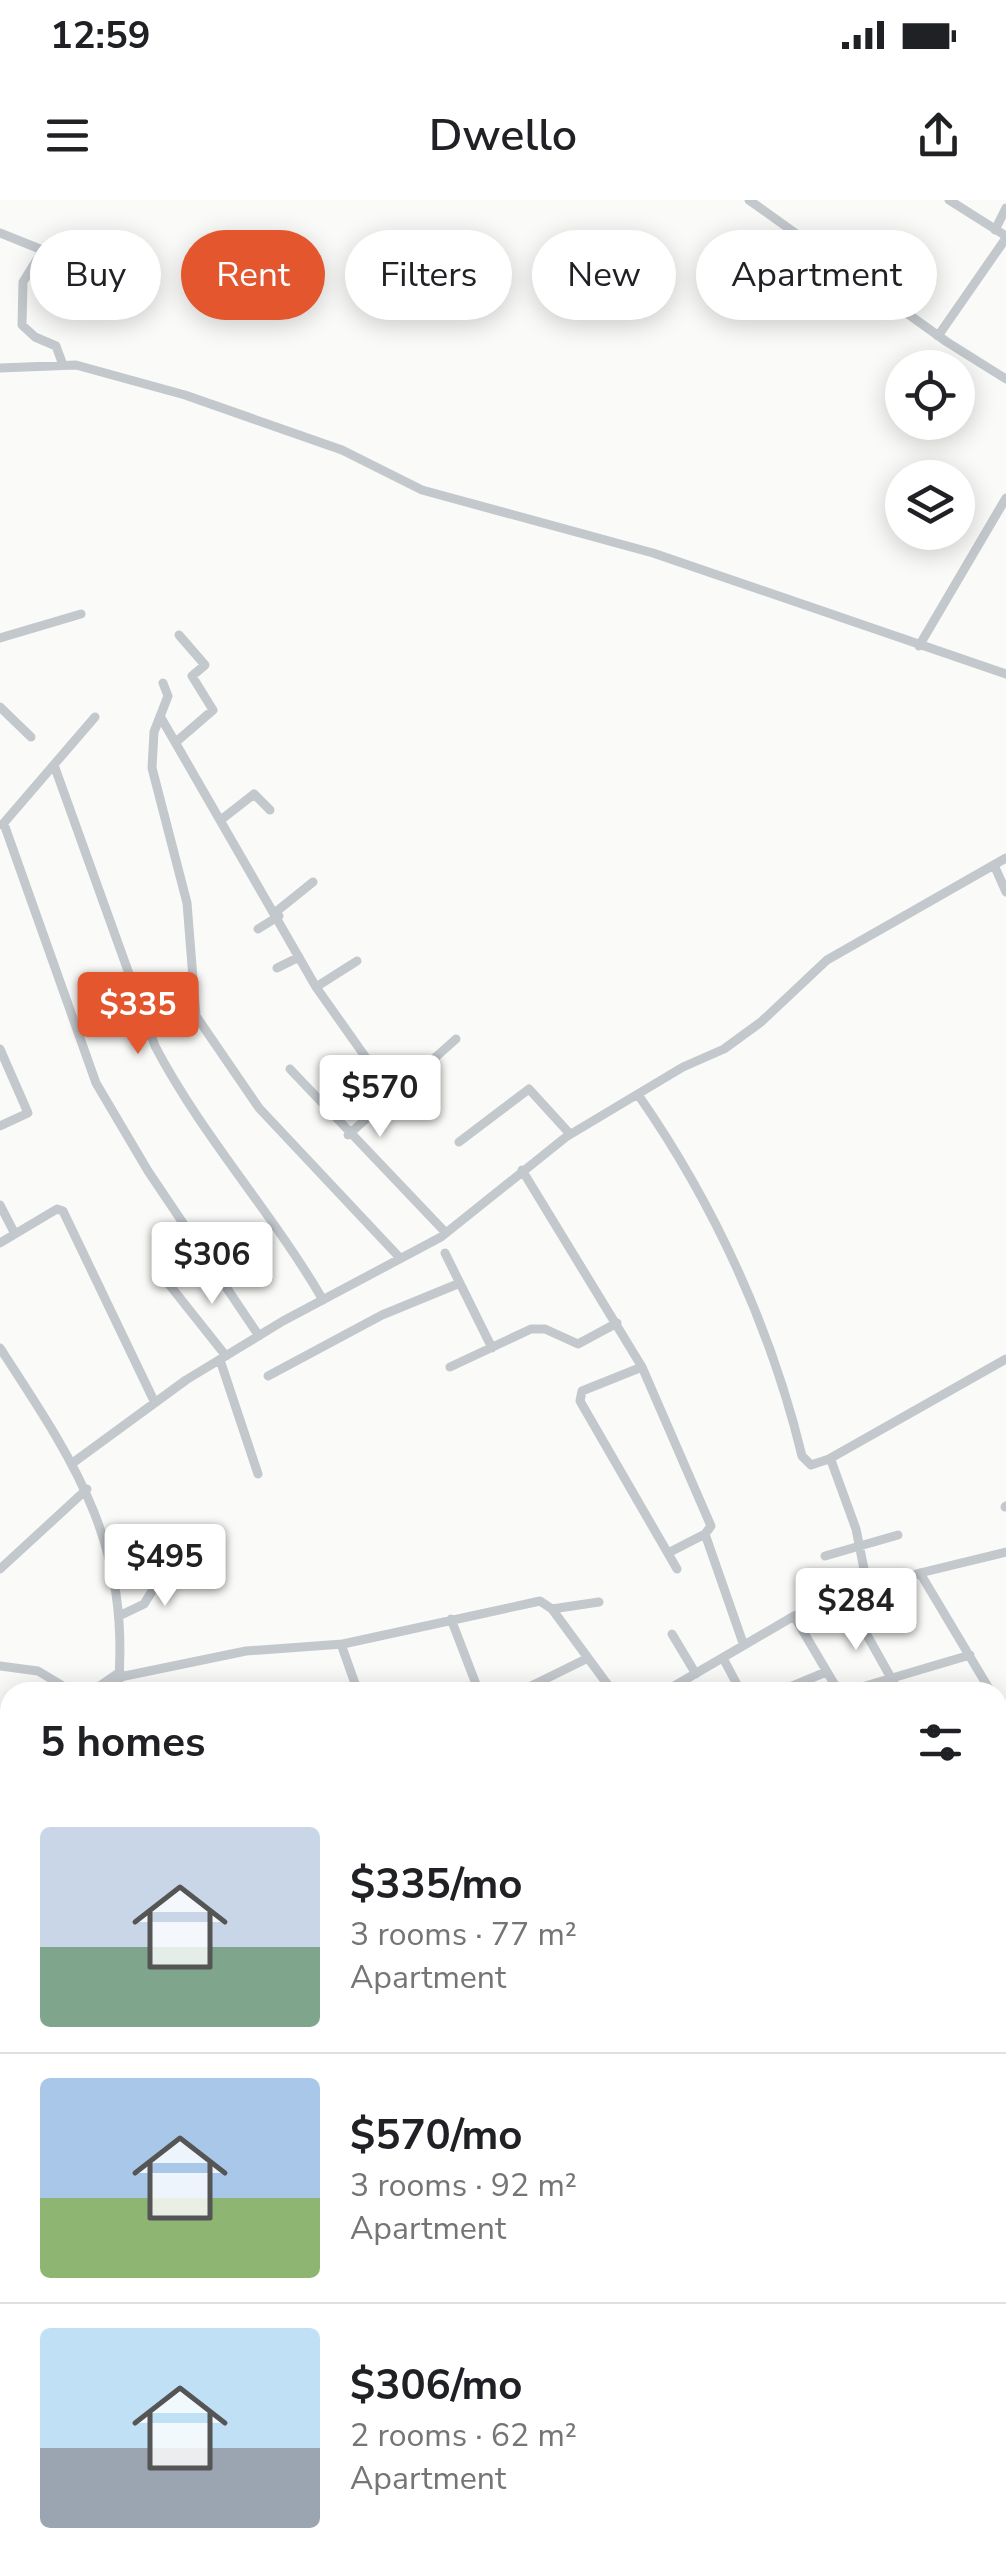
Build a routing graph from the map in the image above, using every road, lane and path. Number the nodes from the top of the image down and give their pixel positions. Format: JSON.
{"nodes":[{"id":1,"x":749,"y":200,"type":"edge"},
{"id":2,"x":949,"y":200,"type":"edge"},
{"id":3,"x":1006,"y":208,"type":"edge"},
{"id":4,"x":995,"y":230,"type":"junction"},
{"id":5,"x":0,"y":233,"type":"edge"},
{"id":6,"x":1006,"y":237,"type":"edge"},
{"id":7,"x":938,"y":336,"type":"junction"},
{"id":8,"x":63,"y":366,"type":"junction"},
{"id":9,"x":0,"y":368,"type":"edge"},
{"id":10,"x":1006,"y":379,"type":"edge"},
{"id":11,"x":1005,"y":502,"type":"edge"},
{"id":12,"x":81,"y":614,"type":"dead end"},
{"id":13,"x":179,"y":635,"type":"dead end"},
{"id":14,"x":0,"y":638,"type":"edge"},
{"id":15,"x":919,"y":646,"type":"junction"},
{"id":16,"x":1006,"y":674,"type":"edge"},
{"id":17,"x":164,"y":684,"type":"dead end"},
{"id":18,"x":0,"y":707,"type":"edge"},
{"id":19,"x":160,"y":716,"type":"junction"},
{"id":20,"x":96,"y":717,"type":"dead end"},
{"id":21,"x":31,"y":738,"type":"dead end"},
{"id":22,"x":176,"y":742,"type":"junction"},
{"id":23,"x":54,"y":765,"type":"junction"},
{"id":24,"x":270,"y":810,"type":"dead end"},
{"id":25,"x":222,"y":819,"type":"junction"},
{"id":26,"x":2,"y":826,"type":"edge"},
{"id":27,"x":1006,"y":858,"type":"edge"},
{"id":28,"x":994,"y":865,"type":"junction"},
{"id":29,"x":313,"y":882,"type":"dead end"},
{"id":30,"x":1006,"y":892,"type":"edge"},
{"id":31,"x":278,"y":914,"type":"junction"},
{"id":32,"x":258,"y":929,"type":"dead end"},
{"id":33,"x":299,"y":956,"type":"junction"},
{"id":34,"x":357,"y":961,"type":"dead end"},
{"id":35,"x":277,"y":968,"type":"dead end"},
{"id":36,"x":316,"y":987,"type":"junction"},
{"id":37,"x":456,"y":1039,"type":"dead end"},
{"id":38,"x":0,"y":1049,"type":"edge"},
{"id":39,"x":290,"y":1070,"type":"dead end"},
{"id":40,"x":393,"y":1096,"type":"junction"},
{"id":41,"x":638,"y":1096,"type":"junction"},
{"id":42,"x":0,"y":1126,"type":"edge"},
{"id":43,"x":570,"y":1134,"type":"junction"},
{"id":44,"x":348,"y":1135,"type":"junction"},
{"id":45,"x":459,"y":1142,"type":"dead end"},
{"id":46,"x":522,"y":1170,"type":"junction"},
{"id":47,"x":0,"y":1205,"type":"edge"},
{"id":48,"x":14,"y":1232,"type":"junction"},
{"id":49,"x":446,"y":1233,"type":"junction"},
{"id":50,"x":0,"y":1243,"type":"edge"},
{"id":51,"x":446,"y":1253,"type":"dead end"},
{"id":52,"x":400,"y":1258,"type":"junction"},
{"id":53,"x":168,"y":1283,"type":"dead end"},
{"id":54,"x":460,"y":1283,"type":"junction"},
{"id":55,"x":323,"y":1300,"type":"junction"},
{"id":56,"x":617,"y":1324,"type":"junction"},
{"id":57,"x":259,"y":1336,"type":"junction"},
{"id":58,"x":0,"y":1348,"type":"edge"},
{"id":59,"x":492,"y":1348,"type":"junction"},
{"id":60,"x":223,"y":1358,"type":"junction"},
{"id":61,"x":1006,"y":1359,"type":"edge"},
{"id":62,"x":450,"y":1367,"type":"dead end"},
{"id":63,"x":642,"y":1367,"type":"junction"},
{"id":64,"x":268,"y":1376,"type":"dead end"},
{"id":65,"x":155,"y":1403,"type":"junction"},
{"id":66,"x":829,"y":1460,"type":"junction"},
{"id":67,"x":74,"y":1462,"type":"junction"},
{"id":68,"x":258,"y":1474,"type":"dead end"},
{"id":69,"x":87,"y":1489,"type":"junction"},
{"id":70,"x":705,"y":1534,"type":"junction"},
{"id":71,"x":898,"y":1535,"type":"dead end"},
{"id":72,"x":860,"y":1546,"type":"junction"},
{"id":73,"x":668,"y":1553,"type":"junction"},
{"id":74,"x":1003,"y":1553,"type":"edge"},
{"id":75,"x":826,"y":1556,"type":"dead end"},
{"id":76,"x":172,"y":1559,"type":"dead end"},
{"id":77,"x":1006,"y":1564,"type":"edge"},
{"id":78,"x":0,"y":1569,"type":"edge"},
{"id":79,"x":677,"y":1569,"type":"dead end"},
{"id":80,"x":920,"y":1573,"type":"junction"},
{"id":81,"x":868,"y":1589,"type":"junction"},
{"id":82,"x":845,"y":1596,"type":"junction"},
{"id":83,"x":599,"y":1602,"type":"dead end"},
{"id":84,"x":552,"y":1608,"type":"junction"},
{"id":85,"x":119,"y":1616,"type":"junction"},
{"id":86,"x":794,"y":1616,"type":"junction"},
{"id":87,"x":451,"y":1619,"type":"junction"},
{"id":88,"x":672,"y":1634,"type":"dead end"},
{"id":89,"x":743,"y":1643,"type":"junction"},
{"id":90,"x":340,"y":1644,"type":"junction"},
{"id":91,"x":970,"y":1655,"type":"junction"},
{"id":92,"x":588,"y":1658,"type":"junction"},
{"id":93,"x":723,"y":1658,"type":"junction"},
{"id":94,"x":0,"y":1666,"type":"edge"},
{"id":95,"x":826,"y":1672,"type":"junction"},
{"id":96,"x":120,"y":1674,"type":"junction"},
{"id":97,"x":696,"y":1674,"type":"junction"},
{"id":98,"x":892,"y":1677,"type":"junction"},
{"id":99,"x":57,"y":1682,"type":"edge"},
{"id":100,"x":107,"y":1682,"type":"edge"},
{"id":101,"x":119,"y":1682,"type":"edge"},
{"id":102,"x":354,"y":1682,"type":"edge"},
{"id":103,"x":475,"y":1682,"type":"edge"},
{"id":104,"x":539,"y":1682,"type":"edge"},
{"id":105,"x":606,"y":1682,"type":"edge"},
{"id":106,"x":682,"y":1682,"type":"edge"},
{"id":107,"x":736,"y":1682,"type":"edge"},
{"id":108,"x":802,"y":1682,"type":"edge"},
{"id":109,"x":834,"y":1682,"type":"edge"},
{"id":110,"x":875,"y":1682,"type":"edge"},
{"id":111,"x":895,"y":1682,"type":"edge"},
{"id":112,"x":985,"y":1682,"type":"edge"}],
"edges":[{"from":1,"to":7,"type":"street"},
{"from":2,"to":4,"type":"street"},
{"from":3,"to":4,"type":"street"},
{"from":4,"to":6,"type":"street"},
{"from":5,"to":8,"type":"street"},
{"from":6,"to":7,"type":"street"},
{"from":7,"to":10,"type":"street"},
{"from":8,"to":9,"type":"street"},
{"from":8,"to":15,"type":"street"},
{"from":11,"to":15,"type":"street"},
{"from":12,"to":14,"type":"street"},
{"from":13,"to":22,"type":"street"},
{"from":15,"to":16,"type":"street"},
{"from":17,"to":19,"type":"street"},
{"from":18,"to":21,"type":"street"},
{"from":19,"to":22,"type":"street"},
{"from":19,"to":52,"type":"street"},
{"from":20,"to":23,"type":"street"},
{"from":22,"to":25,"type":"street"},
{"from":23,"to":26,"type":"street"},
{"from":23,"to":55,"type":"street"},
{"from":24,"to":25,"type":"street"},
{"from":25,"to":31,"type":"street"},
{"from":26,"to":57,"type":"street"},
{"from":27,"to":28,"type":"street"},
{"from":28,"to":30,"type":"street"},
{"from":28,"to":41,"type":"street"},
{"from":29,"to":31,"type":"street"},
{"from":31,"to":32,"type":"street"},
{"from":31,"to":33,"type":"street"},
{"from":33,"to":35,"type":"street"},
{"from":33,"to":36,"type":"street"},
{"from":34,"to":36,"type":"street"},
{"from":36,"to":40,"type":"street"},
{"from":37,"to":40,"type":"street"},
{"from":38,"to":42,"type":"street"},
{"from":39,"to":44,"type":"street"},
{"from":40,"to":44,"type":"street"},
{"from":41,"to":43,"type":"street"},
{"from":41,"to":66,"type":"street"},
{"from":43,"to":45,"type":"street"},
{"from":43,"to":46,"type":"street"},
{"from":44,"to":49,"type":"street"},
{"from":46,"to":49,"type":"street"},
{"from":46,"to":56,"type":"street"},
{"from":47,"to":48,"type":"street"},
{"from":48,"to":50,"type":"street"},
{"from":48,"to":65,"type":"street"},
{"from":49,"to":52,"type":"street"},
{"from":51,"to":54,"type":"street"},
{"from":52,"to":55,"type":"street"},
{"from":53,"to":60,"type":"street"},
{"from":54,"to":59,"type":"street"},
{"from":54,"to":64,"type":"street"},
{"from":55,"to":57,"type":"street"},
{"from":56,"to":59,"type":"street"},
{"from":56,"to":63,"type":"street"},
{"from":57,"to":60,"type":"street"},
{"from":58,"to":67,"type":"street"},
{"from":59,"to":62,"type":"street"},
{"from":60,"to":65,"type":"street"},
{"from":60,"to":68,"type":"street"},
{"from":61,"to":66,"type":"street"},
{"from":63,"to":70,"type":"street"},
{"from":63,"to":73,"type":"street"},
{"from":65,"to":67,"type":"street"},
{"from":66,"to":72,"type":"street"},
{"from":67,"to":69,"type":"street"},
{"from":69,"to":78,"type":"street"},
{"from":69,"to":85,"type":"street"},
{"from":70,"to":73,"type":"street"},
{"from":70,"to":89,"type":"street"},
{"from":71,"to":72,"type":"street"},
{"from":72,"to":75,"type":"street"},
{"from":72,"to":81,"type":"street"},
{"from":73,"to":79,"type":"street"},
{"from":74,"to":77,"type":"street"},
{"from":74,"to":80,"type":"street"},
{"from":76,"to":85,"type":"street"},
{"from":80,"to":81,"type":"street"},
{"from":80,"to":91,"type":"street"},
{"from":81,"to":82,"type":"street"},
{"from":82,"to":86,"type":"street"},
{"from":82,"to":98,"type":"street"},
{"from":83,"to":84,"type":"street"},
{"from":84,"to":87,"type":"street"},
{"from":84,"to":92,"type":"street"},
{"from":85,"to":96,"type":"street"},
{"from":86,"to":89,"type":"street"},
{"from":86,"to":95,"type":"street"},
{"from":87,"to":90,"type":"street"},
{"from":87,"to":103,"type":"street"},
{"from":88,"to":97,"type":"street"},
{"from":89,"to":93,"type":"street"},
{"from":90,"to":96,"type":"street"},
{"from":90,"to":102,"type":"street"},
{"from":91,"to":98,"type":"street"},
{"from":91,"to":112,"type":"street"},
{"from":92,"to":104,"type":"street"},
{"from":92,"to":105,"type":"street"},
{"from":93,"to":97,"type":"street"},
{"from":93,"to":107,"type":"street"},
{"from":94,"to":99,"type":"street"},
{"from":95,"to":108,"type":"street"},
{"from":95,"to":109,"type":"street"},
{"from":96,"to":100,"type":"street"},
{"from":96,"to":101,"type":"street"},
{"from":97,"to":106,"type":"street"},
{"from":98,"to":110,"type":"street"},
{"from":98,"to":111,"type":"street"}]}
